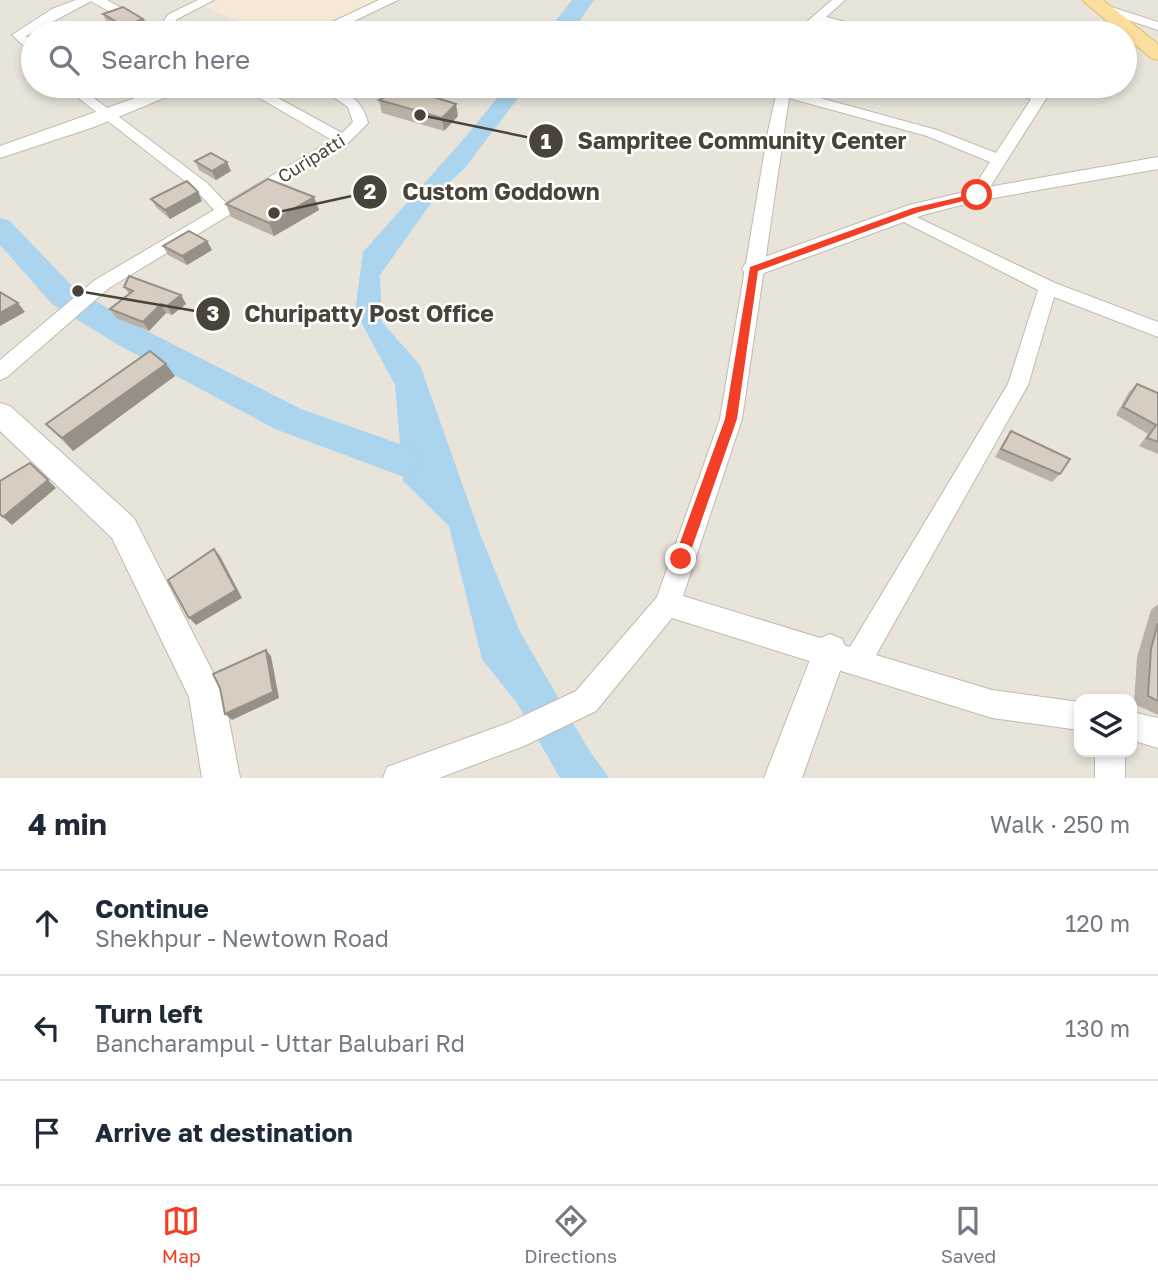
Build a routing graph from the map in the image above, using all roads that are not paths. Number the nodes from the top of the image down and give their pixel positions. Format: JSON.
{"nodes":[{"id":1,"x":87,"y":0,"type":"edge"},
{"id":2,"x":96,"y":0,"type":"edge"},
{"id":3,"x":208,"y":0,"type":"edge"},
{"id":4,"x":391,"y":0,"type":"edge"},
{"id":5,"x":839,"y":0,"type":"edge"},
{"id":6,"x":1098,"y":6,"type":"edge"},
{"id":7,"x":817,"y":19,"type":"junction"},
{"id":8,"x":41,"y":21,"type":"edge"},
{"id":9,"x":137,"y":21,"type":"edge"},
{"id":10,"x":168,"y":21,"type":"edge"},
{"id":11,"x":344,"y":21,"type":"edge"},
{"id":12,"x":815,"y":21,"type":"edge"},
{"id":13,"x":826,"y":21,"type":"edge"},
{"id":14,"x":1117,"y":21,"type":"edge"},
{"id":15,"x":1158,"y":26,"type":"edge"},
{"id":16,"x":1137,"y":37,"type":"edge"},
{"id":17,"x":1158,"y":54,"type":"edge"},
{"id":18,"x":85,"y":98,"type":"edge"},
{"id":19,"x":154,"y":98,"type":"edge"},
{"id":20,"x":268,"y":98,"type":"edge"},
{"id":21,"x":346,"y":98,"type":"edge"},
{"id":22,"x":783,"y":98,"type":"edge"},
{"id":23,"x":815,"y":98,"type":"edge"},
{"id":24,"x":1038,"y":98,"type":"edge"},
{"id":25,"x":108,"y":116,"type":"junction"},
{"id":26,"x":343,"y":140,"type":"junction"},
{"id":27,"x":0,"y":152,"type":"edge"},
{"id":28,"x":999,"y":160,"type":"junction"},
{"id":29,"x":1158,"y":163,"type":"edge"},
{"id":30,"x":977,"y":195,"type":"junction"},
{"id":31,"x":224,"y":210,"type":"junction"},
{"id":32,"x":902,"y":217,"type":"junction"},
{"id":33,"x":753,"y":269,"type":"junction"},
{"id":34,"x":1048,"y":287,"type":"junction"},
{"id":35,"x":1158,"y":330,"type":"edge"},
{"id":36,"x":0,"y":372,"type":"edge"},
{"id":37,"x":0,"y":414,"type":"edge"},
{"id":38,"x":667,"y":604,"type":"junction"},
{"id":39,"x":844,"y":656,"type":"junction"},
{"id":40,"x":1074,"y":715,"type":"edge"},
{"id":41,"x":1137,"y":727,"type":"edge"},
{"id":42,"x":1158,"y":733,"type":"edge"},
{"id":43,"x":1110,"y":757,"type":"edge"},
{"id":44,"x":221,"y":778,"type":"edge"},
{"id":45,"x":398,"y":778,"type":"edge"},
{"id":46,"x":783,"y":778,"type":"edge"},
{"id":47,"x":1110,"y":778,"type":"edge"}],
"edges":[{"from":1,"to":8,"type":"street"},
{"from":2,"to":9,"type":"street"},
{"from":3,"to":10,"type":"street"},
{"from":4,"to":11,"type":"street"},
{"from":5,"to":7,"type":"street"},
{"from":6,"to":14,"type":"main road"},
{"from":6,"to":15,"type":"street"},
{"from":7,"to":12,"type":"street"},
{"from":7,"to":13,"type":"street"},
{"from":16,"to":17,"type":"main road"},
{"from":18,"to":25,"type":"street"},
{"from":19,"to":25,"type":"street"},
{"from":20,"to":26,"type":"street"},
{"from":21,"to":26,"type":"street","name":"Curipatti"},
{"from":22,"to":33,"type":"street"},
{"from":23,"to":28,"type":"street"},
{"from":24,"to":28,"type":"street"},
{"from":25,"to":27,"type":"street"},
{"from":25,"to":31,"type":"street"},
{"from":26,"to":31,"type":"street","name":"Curipatti"},
{"from":28,"to":30,"type":"street"},
{"from":29,"to":30,"type":"street"},
{"from":30,"to":32,"type":"street"},
{"from":31,"to":36,"type":"street","name":"Curipatti"},
{"from":32,"to":33,"type":"street"},
{"from":32,"to":34,"type":"street"},
{"from":33,"to":38,"type":"street"},
{"from":34,"to":35,"type":"street"},
{"from":34,"to":39,"type":"street"},
{"from":37,"to":44,"type":"street"},
{"from":38,"to":39,"type":"street"},
{"from":38,"to":45,"type":"street"},
{"from":39,"to":40,"type":"street"},
{"from":39,"to":46,"type":"street"},
{"from":41,"to":42,"type":"street"},
{"from":43,"to":47,"type":"street"}]}
